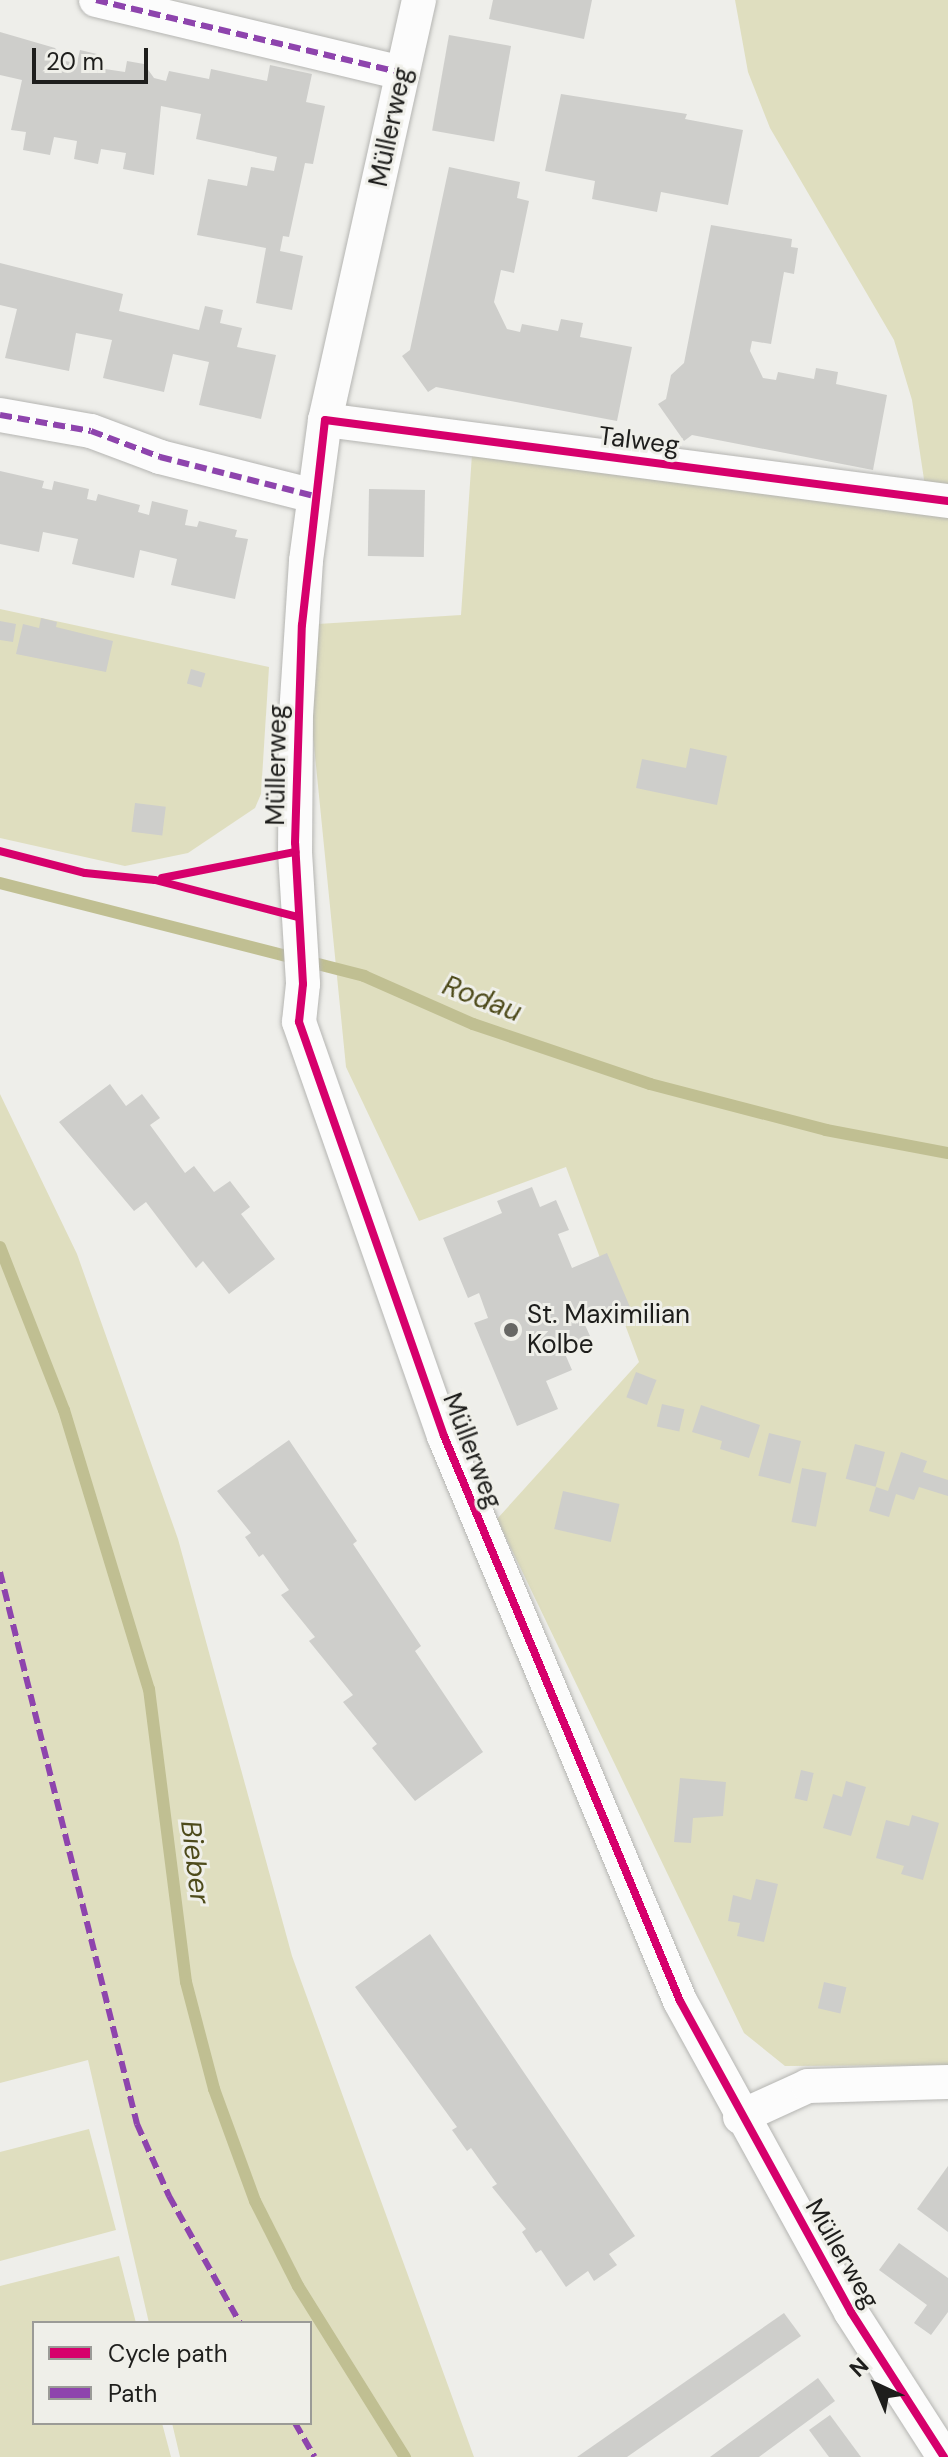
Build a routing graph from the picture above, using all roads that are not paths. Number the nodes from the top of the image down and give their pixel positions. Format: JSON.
{"nodes":[{"id":1,"x":96,"y":0,"type":"edge"},
{"id":2,"x":419,"y":0,"type":"edge"},
{"id":3,"x":402,"y":73,"type":"junction"},
{"id":4,"x":0,"y":415,"type":"edge"},
{"id":5,"x":325,"y":420,"type":"junction"},
{"id":6,"x":314,"y":496,"type":"junction"},
{"id":7,"x":948,"y":501,"type":"edge"},
{"id":8,"x":948,"y":2082,"type":"edge"},
{"id":9,"x":740,"y":2117,"type":"junction"},
{"id":10,"x":944,"y":2457,"type":"edge"}],
"edges":[{"from":1,"to":3,"type":"street"},
{"from":2,"to":3,"type":"street","name":"Müllerweg"},
{"from":3,"to":5,"type":"street","name":"Müllerweg"},
{"from":4,"to":6,"type":"street"},
{"from":5,"to":6,"type":"street","name":"Müllerweg"},
{"from":5,"to":7,"type":"street","name":"Talweg"},
{"from":6,"to":9,"type":"street","name":"Müllerweg"},
{"from":8,"to":9,"type":"street"},
{"from":9,"to":10,"type":"street","name":"Müllerweg"}]}
